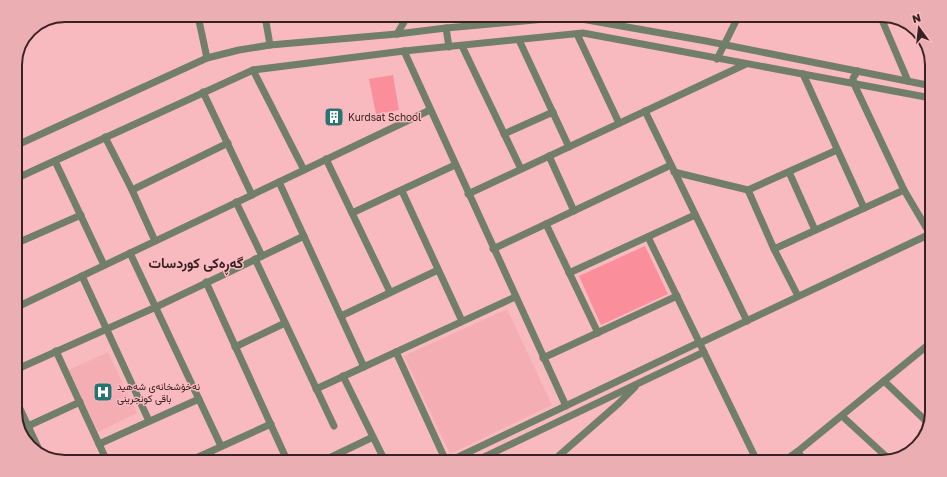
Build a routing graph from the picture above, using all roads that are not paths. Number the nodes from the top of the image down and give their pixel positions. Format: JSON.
{"nodes":[{"id":1,"x":199,"y":22,"type":"edge"},
{"id":2,"x":266,"y":22,"type":"edge"},
{"id":3,"x":404,"y":22,"type":"edge"},
{"id":4,"x":489,"y":22,"type":"edge"},
{"id":5,"x":598,"y":22,"type":"edge"},
{"id":6,"x":735,"y":22,"type":"edge"},
{"id":7,"x":883,"y":22,"type":"edge"},
{"id":8,"x":446,"y":28,"type":"junction"},
{"id":9,"x":397,"y":34,"type":"junction"},
{"id":10,"x":577,"y":34,"type":"junction"},
{"id":11,"x":519,"y":40,"type":"junction"},
{"id":12,"x":270,"y":45,"type":"junction"},
{"id":13,"x":723,"y":45,"type":"junction"},
{"id":14,"x":462,"y":46,"type":"junction"},
{"id":15,"x":449,"y":47,"type":"junction"},
{"id":16,"x":404,"y":51,"type":"junction"},
{"id":17,"x":207,"y":58,"type":"junction"},
{"id":18,"x":717,"y":59,"type":"junction"},
{"id":19,"x":746,"y":64,"type":"junction"},
{"id":20,"x":253,"y":70,"type":"junction"},
{"id":21,"x":858,"y":71,"type":"junction"},
{"id":22,"x":803,"y":74,"type":"junction"},
{"id":23,"x":908,"y":81,"type":"junction"},
{"id":24,"x":854,"y":84,"type":"junction"},
{"id":25,"x":925,"y":85,"type":"edge"},
{"id":26,"x":203,"y":92,"type":"junction"},
{"id":27,"x":925,"y":97,"type":"edge"},
{"id":28,"x":430,"y":110,"type":"junction"},
{"id":29,"x":645,"y":111,"type":"junction"},
{"id":30,"x":553,"y":112,"type":"junction"},
{"id":31,"x":620,"y":123,"type":"junction"},
{"id":32,"x":504,"y":134,"type":"junction"},
{"id":33,"x":105,"y":137,"type":"junction"},
{"id":34,"x":22,"y":143,"type":"edge"},
{"id":35,"x":228,"y":143,"type":"junction"},
{"id":36,"x":569,"y":147,"type":"junction"},
{"id":37,"x":837,"y":150,"type":"junction"},
{"id":38,"x":549,"y":156,"type":"junction"},
{"id":39,"x":326,"y":159,"type":"junction"},
{"id":40,"x":55,"y":162,"type":"junction"},
{"id":41,"x":455,"y":165,"type":"junction"},
{"id":42,"x":521,"y":169,"type":"junction"},
{"id":43,"x":673,"y":169,"type":"junction"},
{"id":44,"x":304,"y":170,"type":"junction"},
{"id":45,"x":789,"y":172,"type":"junction"},
{"id":46,"x":22,"y":176,"type":"edge"},
{"id":47,"x":279,"y":182,"type":"junction"},
{"id":48,"x":132,"y":190,"type":"junction"},
{"id":49,"x":748,"y":190,"type":"junction"},
{"id":50,"x":904,"y":190,"type":"junction"},
{"id":51,"x":402,"y":191,"type":"junction"},
{"id":52,"x":252,"y":194,"type":"junction"},
{"id":53,"x":468,"y":194,"type":"junction"},
{"id":54,"x":236,"y":202,"type":"junction"},
{"id":55,"x":864,"y":208,"type":"junction"},
{"id":56,"x":574,"y":211,"type":"junction"},
{"id":57,"x":352,"y":213,"type":"junction"},
{"id":58,"x":81,"y":215,"type":"junction"},
{"id":59,"x":695,"y":215,"type":"junction"},
{"id":60,"x":546,"y":224,"type":"junction"},
{"id":61,"x":925,"y":226,"type":"edge"},
{"id":62,"x":815,"y":230,"type":"junction"},
{"id":63,"x":304,"y":236,"type":"junction"},
{"id":64,"x":925,"y":236,"type":"edge"},
{"id":65,"x":648,"y":237,"type":"junction"},
{"id":66,"x":22,"y":241,"type":"edge"},
{"id":67,"x":155,"y":241,"type":"junction"},
{"id":68,"x":774,"y":248,"type":"junction"},
{"id":69,"x":493,"y":249,"type":"junction"},
{"id":70,"x":130,"y":253,"type":"junction"},
{"id":71,"x":262,"y":256,"type":"junction"},
{"id":72,"x":255,"y":259,"type":"junction"},
{"id":73,"x":104,"y":265,"type":"junction"},
{"id":74,"x":438,"y":270,"type":"junction"},
{"id":75,"x":570,"y":273,"type":"junction"},
{"id":76,"x":82,"y":276,"type":"junction"},
{"id":77,"x":206,"y":282,"type":"junction"},
{"id":78,"x":390,"y":292,"type":"junction"},
{"id":79,"x":677,"y":296,"type":"junction"},
{"id":80,"x":798,"y":296,"type":"junction"},
{"id":81,"x":515,"y":297,"type":"junction"},
{"id":82,"x":22,"y":305,"type":"edge"},
{"id":83,"x":156,"y":307,"type":"junction"},
{"id":84,"x":340,"y":316,"type":"junction"},
{"id":85,"x":747,"y":321,"type":"junction"},
{"id":86,"x":462,"y":322,"type":"junction"},
{"id":87,"x":285,"y":323,"type":"junction"},
{"id":88,"x":107,"y":328,"type":"junction"},
{"id":89,"x":598,"y":333,"type":"junction"},
{"id":90,"x":700,"y":342,"type":"junction"},
{"id":91,"x":236,"y":346,"type":"junction"},
{"id":92,"x":925,"y":347,"type":"edge"},
{"id":93,"x":56,"y":350,"type":"junction"},
{"id":94,"x":396,"y":352,"type":"junction"},
{"id":95,"x":704,"y":352,"type":"junction"},
{"id":96,"x":542,"y":358,"type":"junction"},
{"id":97,"x":22,"y":367,"type":"edge"},
{"id":98,"x":364,"y":367,"type":"junction"},
{"id":99,"x":343,"y":376,"type":"junction"},
{"id":100,"x":884,"y":381,"type":"junction"},
{"id":101,"x":640,"y":382,"type":"junction"},
{"id":102,"x":316,"y":389,"type":"junction"},
{"id":103,"x":199,"y":399,"type":"junction"},
{"id":104,"x":80,"y":402,"type":"junction"},
{"id":105,"x":566,"y":406,"type":"junction"},
{"id":106,"x":22,"y":413,"type":"edge"},
{"id":107,"x":842,"y":416,"type":"junction"},
{"id":108,"x":925,"y":420,"type":"edge"},
{"id":109,"x":149,"y":421,"type":"junction"},
{"id":110,"x":271,"y":424,"type":"junction"},
{"id":111,"x":28,"y":426,"type":"junction"},
{"id":112,"x":334,"y":426,"type":"dead end"},
{"id":113,"x":373,"y":437,"type":"junction"},
{"id":114,"x":36,"y":443,"type":"edge"},
{"id":115,"x":99,"y":444,"type":"junction"},
{"id":116,"x":221,"y":446,"type":"junction"},
{"id":117,"x":797,"y":452,"type":"junction"},
{"id":118,"x":104,"y":455,"type":"edge"},
{"id":119,"x":202,"y":455,"type":"edge"},
{"id":120,"x":285,"y":455,"type":"edge"},
{"id":121,"x":335,"y":455,"type":"edge"},
{"id":122,"x":382,"y":455,"type":"edge"},
{"id":123,"x":443,"y":455,"type":"edge"},
{"id":124,"x":462,"y":455,"type":"edge"},
{"id":125,"x":488,"y":455,"type":"edge"},
{"id":126,"x":560,"y":455,"type":"edge"},
{"id":127,"x":754,"y":455,"type":"edge"},
{"id":128,"x":793,"y":455,"type":"edge"},
{"id":129,"x":800,"y":455,"type":"edge"},
{"id":130,"x":885,"y":455,"type":"edge"}],
"edges":[{"from":1,"to":17,"type":"street"},
{"from":2,"to":12,"type":"street"},
{"from":3,"to":9,"type":"street"},
{"from":4,"to":8,"type":"street"},
{"from":5,"to":13,"type":"street"},
{"from":6,"to":13,"type":"street"},
{"from":7,"to":23,"type":"street"},
{"from":8,"to":9,"type":"street"},
{"from":8,"to":15,"type":"street"},
{"from":9,"to":12,"type":"street"},
{"from":10,"to":11,"type":"street"},
{"from":10,"to":18,"type":"street"},
{"from":10,"to":31,"type":"street"},
{"from":11,"to":14,"type":"street"},
{"from":11,"to":30,"type":"street"},
{"from":12,"to":17,"type":"street"},
{"from":13,"to":18,"type":"street"},
{"from":13,"to":21,"type":"street"},
{"from":14,"to":15,"type":"street"},
{"from":14,"to":32,"type":"street"},
{"from":15,"to":16,"type":"street"},
{"from":16,"to":20,"type":"street"},
{"from":16,"to":28,"type":"street"},
{"from":17,"to":34,"type":"street"},
{"from":18,"to":19,"type":"street"},
{"from":19,"to":22,"type":"street"},
{"from":19,"to":29,"type":"street"},
{"from":20,"to":26,"type":"street"},
{"from":20,"to":44,"type":"street"},
{"from":21,"to":23,"type":"street"},
{"from":21,"to":24,"type":"street"},
{"from":22,"to":24,"type":"street"},
{"from":22,"to":37,"type":"street"},
{"from":23,"to":25,"type":"street"},
{"from":24,"to":27,"type":"street"},
{"from":24,"to":50,"type":"street"},
{"from":26,"to":33,"type":"street"},
{"from":26,"to":35,"type":"street"},
{"from":28,"to":39,"type":"street"},
{"from":28,"to":41,"type":"street"},
{"from":29,"to":31,"type":"street"},
{"from":29,"to":43,"type":"street"},
{"from":30,"to":32,"type":"street"},
{"from":30,"to":36,"type":"street"},
{"from":31,"to":36,"type":"street"},
{"from":32,"to":42,"type":"street"},
{"from":33,"to":40,"type":"street"},
{"from":33,"to":48,"type":"street"},
{"from":35,"to":48,"type":"street"},
{"from":35,"to":52,"type":"street"},
{"from":36,"to":38,"type":"street"},
{"from":37,"to":45,"type":"street"},
{"from":37,"to":55,"type":"street"},
{"from":38,"to":42,"type":"street"},
{"from":38,"to":56,"type":"street"},
{"from":39,"to":44,"type":"street"},
{"from":39,"to":57,"type":"street"},
{"from":40,"to":46,"type":"street"},
{"from":40,"to":58,"type":"street"},
{"from":41,"to":51,"type":"street"},
{"from":41,"to":53,"type":"street"},
{"from":42,"to":53,"type":"street"},
{"from":43,"to":49,"type":"street"},
{"from":43,"to":56,"type":"street"},
{"from":43,"to":59,"type":"street"},
{"from":44,"to":47,"type":"street"},
{"from":45,"to":49,"type":"street"},
{"from":45,"to":62,"type":"street"},
{"from":47,"to":52,"type":"street"},
{"from":47,"to":63,"type":"street"},
{"from":48,"to":67,"type":"street"},
{"from":49,"to":68,"type":"street"},
{"from":50,"to":55,"type":"street"},
{"from":50,"to":61,"type":"street"},
{"from":51,"to":57,"type":"street"},
{"from":51,"to":74,"type":"street"},
{"from":52,"to":54,"type":"street"},
{"from":53,"to":69,"type":"street"},
{"from":54,"to":67,"type":"street"},
{"from":54,"to":71,"type":"street"},
{"from":55,"to":62,"type":"street"},
{"from":56,"to":60,"type":"street"},
{"from":57,"to":78,"type":"street"},
{"from":58,"to":66,"type":"street"},
{"from":58,"to":73,"type":"street"},
{"from":59,"to":65,"type":"street"},
{"from":59,"to":85,"type":"street"},
{"from":60,"to":69,"type":"street"},
{"from":60,"to":75,"type":"street"},
{"from":62,"to":68,"type":"street"},
{"from":63,"to":71,"type":"street"},
{"from":63,"to":84,"type":"street"},
{"from":64,"to":80,"type":"street"},
{"from":65,"to":75,"type":"street"},
{"from":65,"to":79,"type":"street"},
{"from":67,"to":70,"type":"street"},
{"from":68,"to":80,"type":"street"},
{"from":69,"to":81,"type":"street"},
{"from":70,"to":73,"type":"street"},
{"from":70,"to":83,"type":"street"},
{"from":71,"to":72,"type":"street"},
{"from":72,"to":77,"type":"street"},
{"from":72,"to":87,"type":"street"},
{"from":73,"to":76,"type":"street"},
{"from":74,"to":78,"type":"street"},
{"from":74,"to":86,"type":"street"},
{"from":75,"to":89,"type":"street"},
{"from":76,"to":82,"type":"street"},
{"from":76,"to":88,"type":"street"},
{"from":77,"to":83,"type":"street"},
{"from":77,"to":91,"type":"street"},
{"from":78,"to":84,"type":"street"},
{"from":79,"to":89,"type":"street"},
{"from":79,"to":90,"type":"street"},
{"from":80,"to":85,"type":"street"},
{"from":81,"to":86,"type":"street"},
{"from":81,"to":96,"type":"street"},
{"from":83,"to":88,"type":"street"},
{"from":83,"to":103,"type":"street"},
{"from":84,"to":98,"type":"street"},
{"from":85,"to":90,"type":"street"},
{"from":86,"to":94,"type":"street"},
{"from":87,"to":91,"type":"street"},
{"from":87,"to":102,"type":"street"},
{"from":88,"to":93,"type":"street"},
{"from":88,"to":109,"type":"street"},
{"from":89,"to":96,"type":"street"},
{"from":90,"to":95,"type":"street"},
{"from":90,"to":105,"type":"street"},
{"from":91,"to":110,"type":"street"},
{"from":92,"to":100,"type":"street"},
{"from":93,"to":97,"type":"street"},
{"from":93,"to":104,"type":"street"},
{"from":94,"to":98,"type":"street"},
{"from":94,"to":123,"type":"street"},
{"from":95,"to":101,"type":"street"},
{"from":95,"to":127,"type":"street"},
{"from":96,"to":105,"type":"street"},
{"from":98,"to":99,"type":"street"},
{"from":99,"to":102,"type":"street"},
{"from":99,"to":113,"type":"street"},
{"from":100,"to":107,"type":"street"},
{"from":100,"to":108,"type":"street"},
{"from":101,"to":125,"type":"street"},
{"from":101,"to":126,"type":"street"},
{"from":102,"to":112,"type":"street"},
{"from":103,"to":109,"type":"street"},
{"from":103,"to":116,"type":"street"},
{"from":104,"to":111,"type":"street"},
{"from":104,"to":115,"type":"street"},
{"from":105,"to":124,"type":"street"},
{"from":106,"to":111,"type":"street"},
{"from":107,"to":117,"type":"street"},
{"from":107,"to":130,"type":"street"},
{"from":109,"to":115,"type":"street"},
{"from":110,"to":116,"type":"street"},
{"from":110,"to":120,"type":"street"},
{"from":111,"to":114,"type":"street"},
{"from":113,"to":121,"type":"street"},
{"from":113,"to":122,"type":"street"},
{"from":115,"to":118,"type":"street"},
{"from":116,"to":119,"type":"street"},
{"from":117,"to":128,"type":"street"},
{"from":117,"to":129,"type":"street"}]}
